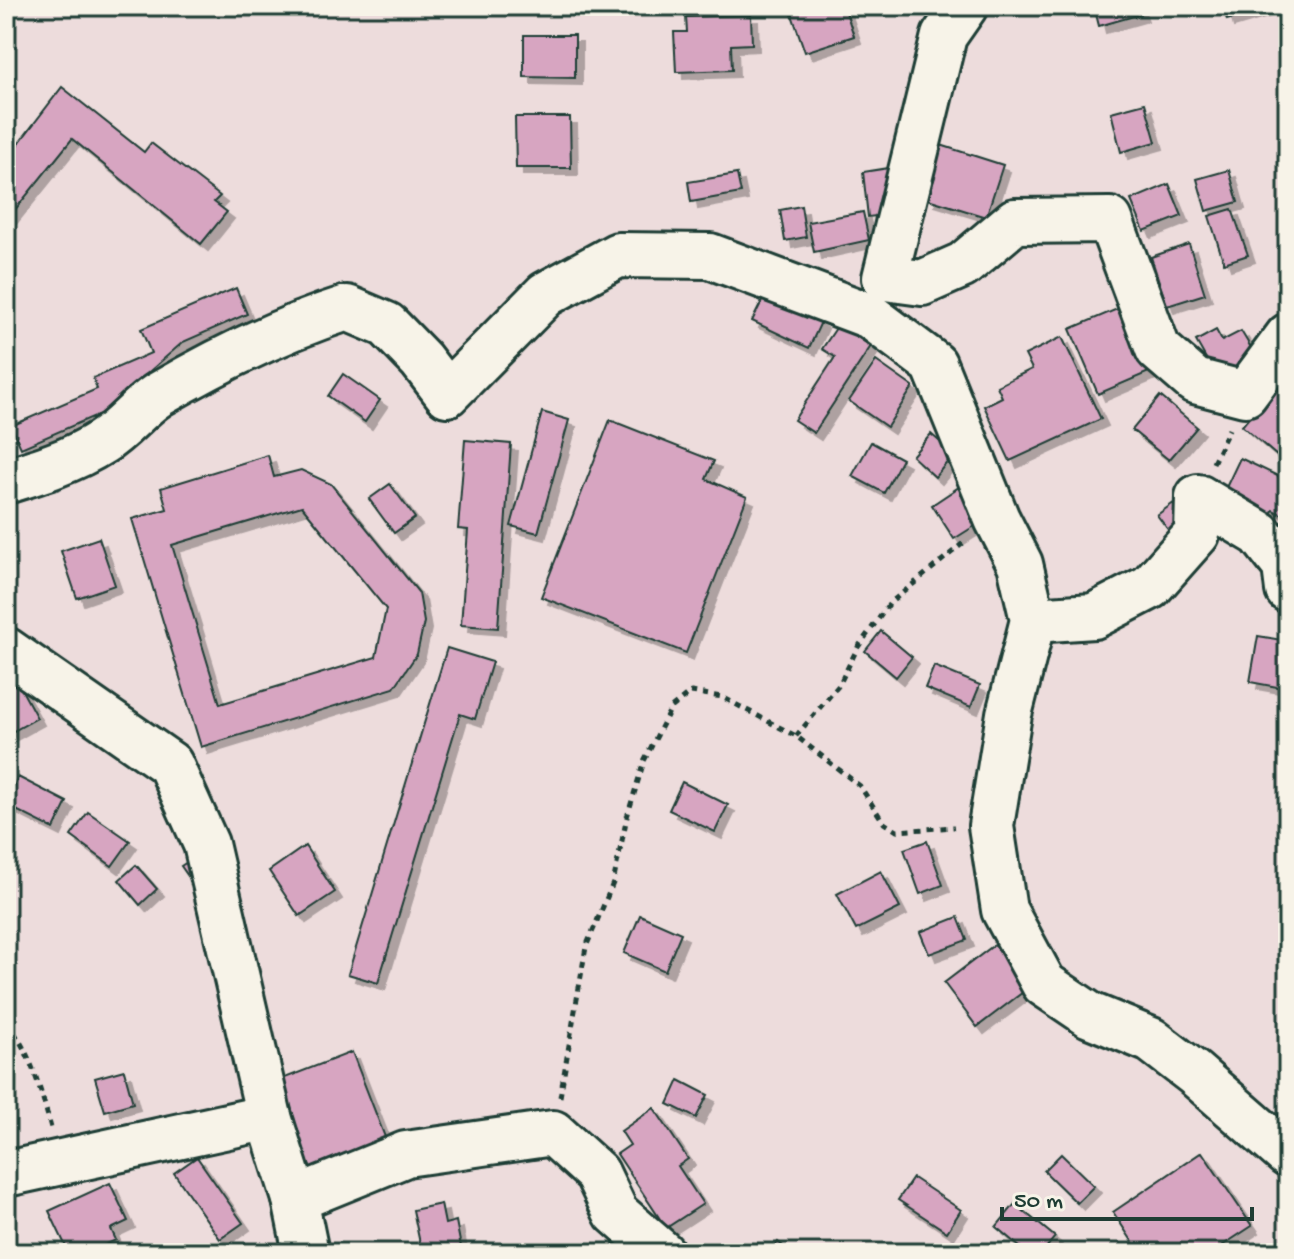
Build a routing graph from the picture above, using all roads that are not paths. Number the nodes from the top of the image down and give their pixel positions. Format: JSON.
{"nodes":[{"id":1,"x":965,"y":6,"type":"edge"},
{"id":2,"x":878,"y":297,"type":"junction"},
{"id":3,"x":1288,"y":336,"type":"edge"},
{"id":4,"x":6,"y":481,"type":"edge"},
{"id":5,"x":1288,"y":590,"type":"edge"},
{"id":6,"x":1288,"y":612,"type":"edge"},
{"id":7,"x":1033,"y":620,"type":"junction"},
{"id":8,"x":1288,"y":622,"type":"edge"},
{"id":9,"x":6,"y":650,"type":"edge"},
{"id":10,"x":269,"y":1117,"type":"junction"},
{"id":11,"x":1288,"y":1155,"type":"edge"},
{"id":12,"x":6,"y":1174,"type":"edge"},
{"id":13,"x":295,"y":1199,"type":"junction"},
{"id":14,"x":306,"y":1253,"type":"edge"},
{"id":15,"x":662,"y":1253,"type":"edge"}],
"edges":[{"from":1,"to":2,"type":"street"},
{"from":2,"to":3,"type":"street"},
{"from":2,"to":4,"type":"street"},
{"from":2,"to":7,"type":"street"},
{"from":5,"to":7,"type":"street"},
{"from":6,"to":8,"type":"street"},
{"from":7,"to":11,"type":"street"},
{"from":9,"to":10,"type":"street"},
{"from":10,"to":12,"type":"street"},
{"from":10,"to":13,"type":"street"},
{"from":13,"to":14,"type":"street"},
{"from":13,"to":15,"type":"street"}]}
